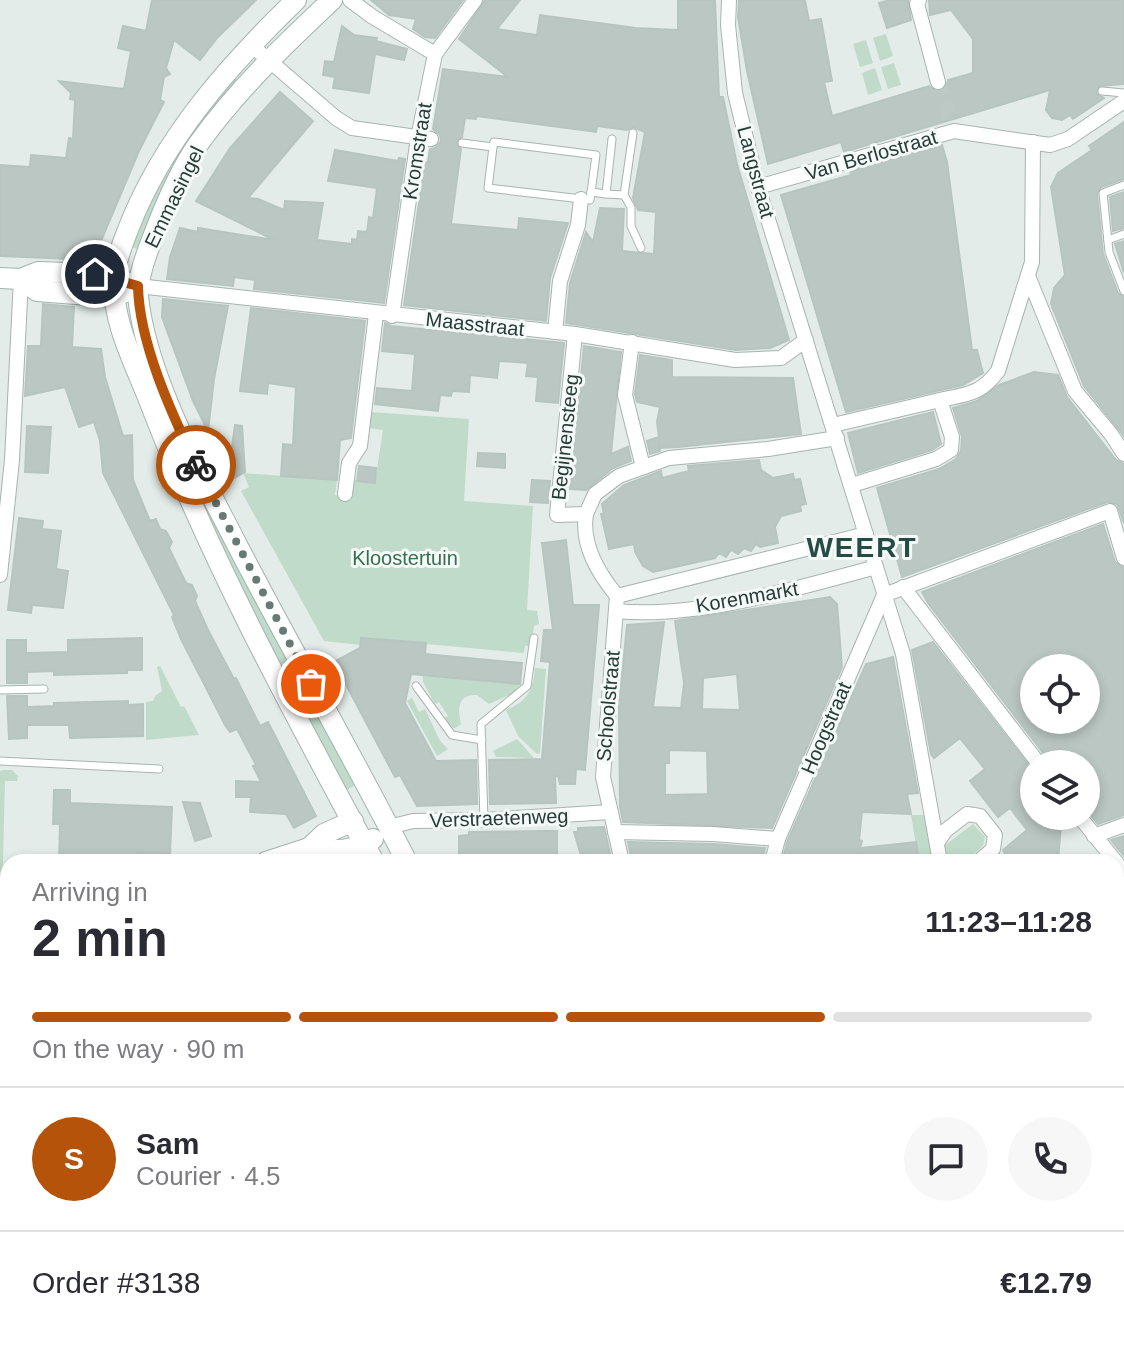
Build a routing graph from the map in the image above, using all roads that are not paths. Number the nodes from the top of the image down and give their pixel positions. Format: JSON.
{"nodes":[{"id":1,"x":296,"y":0,"type":"edge"},
{"id":2,"x":332,"y":0,"type":"edge"},
{"id":3,"x":350,"y":0,"type":"edge"},
{"id":4,"x":475,"y":0,"type":"edge"},
{"id":5,"x":729,"y":0,"type":"edge"},
{"id":6,"x":915,"y":1,"type":"edge"},
{"id":7,"x":250,"y":44,"type":"junction"},
{"id":8,"x":435,"y":54,"type":"junction"},
{"id":9,"x":268,"y":61,"type":"junction"},
{"id":10,"x":938,"y":82,"type":"tunnel mouth"},
{"id":11,"x":1102,"y":91,"type":"dead end"},
{"id":12,"x":1124,"y":93,"type":"edge"},
{"id":13,"x":1124,"y":101,"type":"edge"},
{"id":14,"x":633,"y":133,"type":"dead end"},
{"id":15,"x":425,"y":138,"type":"junction"},
{"id":16,"x":612,"y":139,"type":"dead end"},
{"id":17,"x":1033,"y":142,"type":"junction"},
{"id":18,"x":462,"y":143,"type":"dead end"},
{"id":19,"x":493,"y":147,"type":"junction"},
{"id":20,"x":1124,"y":185,"type":"edge"},
{"id":21,"x":758,"y":187,"type":"junction"},
{"id":22,"x":606,"y":194,"type":"junction"},
{"id":23,"x":624,"y":195,"type":"junction"},
{"id":24,"x":586,"y":196,"type":"junction"},
{"id":25,"x":1124,"y":234,"type":"edge"},
{"id":26,"x":1108,"y":240,"type":"junction"},
{"id":27,"x":641,"y":248,"type":"dead end"},
{"id":28,"x":1028,"y":276,"type":"junction"},
{"id":29,"x":0,"y":278,"type":"edge"},
{"id":30,"x":21,"y":279,"type":"junction"},
{"id":31,"x":138,"y":286,"type":"junction"},
{"id":32,"x":115,"y":288,"type":"junction"},
{"id":33,"x":1124,"y":291,"type":"edge"},
{"id":34,"x":376,"y":314,"type":"junction"},
{"id":35,"x":392,"y":316,"type":"junction"},
{"id":36,"x":555,"y":332,"type":"junction"},
{"id":37,"x":575,"y":334,"type":"junction"},
{"id":38,"x":806,"y":340,"type":"junction"},
{"id":39,"x":632,"y":342,"type":"junction"},
{"id":40,"x":940,"y":400,"type":"junction"},
{"id":41,"x":835,"y":431,"type":"junction"},
{"id":42,"x":1124,"y":454,"type":"edge"},
{"id":43,"x":643,"y":467,"type":"junction"},
{"id":44,"x":852,"y":485,"type":"junction"},
{"id":45,"x":345,"y":494,"type":"dead end"},
{"id":46,"x":1117,"y":510,"type":"edge"},
{"id":47,"x":586,"y":514,"type":"junction"},
{"id":48,"x":866,"y":534,"type":"junction"},
{"id":49,"x":1124,"y":558,"type":"edge"},
{"id":50,"x":876,"y":567,"type":"junction"},
{"id":51,"x":0,"y":575,"type":"edge"},
{"id":52,"x":903,"y":587,"type":"junction"},
{"id":53,"x":884,"y":595,"type":"junction"},
{"id":54,"x":617,"y":604,"type":"junction"},
{"id":55,"x":534,"y":638,"type":"dead end"},
{"id":56,"x":416,"y":686,"type":"dead end"},
{"id":57,"x":44,"y":689,"type":"dead end"},
{"id":58,"x":0,"y":690,"type":"edge"},
{"id":59,"x":482,"y":740,"type":"junction"},
{"id":60,"x":1028,"y":750,"type":"edge"},
{"id":61,"x":0,"y":761,"type":"edge"},
{"id":62,"x":159,"y":769,"type":"dead end"},
{"id":63,"x":610,"y":812,"type":"junction"},
{"id":64,"x":484,"y":820,"type":"junction"},
{"id":65,"x":353,"y":821,"type":"junction"},
{"id":66,"x":1124,"y":825,"type":"edge"},
{"id":67,"x":389,"y":827,"type":"junction"},
{"id":68,"x":1090,"y":830,"type":"edge"},
{"id":69,"x":615,"y":832,"type":"junction"},
{"id":70,"x":1094,"y":836,"type":"junction"},
{"id":71,"x":778,"y":839,"type":"junction"},
{"id":72,"x":937,"y":843,"type":"junction"},
{"id":73,"x":309,"y":848,"type":"junction"},
{"id":74,"x":369,"y":853,"type":"edge"},
{"id":75,"x":292,"y":854,"type":"edge"},
{"id":76,"x":403,"y":854,"type":"edge"},
{"id":77,"x":620,"y":854,"type":"edge"},
{"id":78,"x":774,"y":854,"type":"edge"},
{"id":79,"x":939,"y":854,"type":"edge"},
{"id":80,"x":987,"y":854,"type":"edge"},
{"id":81,"x":1109,"y":854,"type":"edge"}],
"edges":[{"from":1,"to":7,"type":"street","name":"Emmasingel"},
{"from":2,"to":9,"type":"street","name":"Emmasingel"},
{"from":3,"to":8,"type":"street"},
{"from":4,"to":8,"type":"street","name":"Kromstraat"},
{"from":5,"to":21,"type":"street","name":"Langstraat"},
{"from":6,"to":10,"type":"street"},
{"from":7,"to":9,"type":"street"},
{"from":7,"to":32,"type":"street","name":"Emmasingel"},
{"from":8,"to":15,"type":"street","name":"Kromstraat"},
{"from":9,"to":15,"type":"street"},
{"from":9,"to":31,"type":"street","name":"Emmasingel"},
{"from":11,"to":12,"type":"lane"},
{"from":13,"to":17,"type":"street","name":"Van Berlostraat"},
{"from":14,"to":23,"type":"lane"},
{"from":15,"to":35,"type":"street","name":"Kromstraat"},
{"from":16,"to":22,"type":"lane"},
{"from":17,"to":21,"type":"street","name":"Van Berlostraat"},
{"from":17,"to":28,"type":"street"},
{"from":18,"to":19,"type":"lane"},
{"from":19,"to":24,"type":"lane"},
{"from":19,"to":24,"type":"lane"},
{"from":20,"to":26,"type":"lane"},
{"from":21,"to":38,"type":"street","name":"Langstraat"},
{"from":22,"to":23,"type":"lane"},
{"from":22,"to":24,"type":"lane"},
{"from":23,"to":27,"type":"lane"},
{"from":24,"to":36,"type":"street"},
{"from":25,"to":26,"type":"lane"},
{"from":26,"to":33,"type":"lane"},
{"from":28,"to":40,"type":"street"},
{"from":28,"to":42,"type":"street"},
{"from":29,"to":30,"type":"street"},
{"from":30,"to":32,"type":"street"},
{"from":30,"to":51,"type":"street"},
{"from":31,"to":32,"type":"street"},
{"from":31,"to":34,"type":"street","name":"Maasstraat"},
{"from":31,"to":67,"type":"street","name":"Emmasingel"},
{"from":32,"to":65,"type":"street","name":"Emmasingel"},
{"from":34,"to":35,"type":"street","name":"Maasstraat"},
{"from":34,"to":45,"type":"street"},
{"from":35,"to":36,"type":"street","name":"Maasstraat"},
{"from":36,"to":37,"type":"street","name":"Maasstraat"},
{"from":37,"to":39,"type":"street","name":"Maasstraat"},
{"from":37,"to":47,"type":"street","name":"Begijnensteeg"},
{"from":38,"to":39,"type":"street","name":"Maasstraat"},
{"from":38,"to":41,"type":"street","name":"Langstraat"},
{"from":39,"to":43,"type":"street"},
{"from":40,"to":41,"type":"street"},
{"from":40,"to":44,"type":"street"},
{"from":41,"to":43,"type":"street"},
{"from":41,"to":44,"type":"street","name":"Langstraat"},
{"from":43,"to":47,"type":"street"},
{"from":44,"to":48,"type":"street","name":"Langstraat"},
{"from":46,"to":49,"type":"street"},
{"from":46,"to":52,"type":"street"},
{"from":47,"to":54,"type":"street","name":"Begijnensteeg"},
{"from":48,"to":50,"type":"street","name":"Langstraat"},
{"from":48,"to":54,"type":"street","name":"Korenmarkt"},
{"from":50,"to":53,"type":"street","name":"Langstraat"},
{"from":50,"to":54,"type":"street","name":"Korenmarkt"},
{"from":52,"to":53,"type":"street"},
{"from":52,"to":60,"type":"street"},
{"from":53,"to":71,"type":"street","name":"Hoogstraat"},
{"from":53,"to":72,"type":"street","name":"Langstraat"},
{"from":54,"to":63,"type":"street","name":"Schoolstraat"},
{"from":55,"to":59,"type":"lane"},
{"from":56,"to":59,"type":"lane"},
{"from":57,"to":58,"type":"lane"},
{"from":59,"to":64,"type":"lane"},
{"from":61,"to":62,"type":"lane"},
{"from":63,"to":64,"type":"street","name":"Verstraetenweg"},
{"from":63,"to":69,"type":"street","name":"Schoolstraat"},
{"from":64,"to":67,"type":"street","name":"Verstraetenweg"},
{"from":65,"to":67,"type":"street"},
{"from":65,"to":73,"type":"street"},
{"from":65,"to":74,"type":"street","name":"Emmasingel"},
{"from":66,"to":70,"type":"street"},
{"from":67,"to":74,"type":"street"},
{"from":67,"to":76,"type":"street","name":"Emmasingel"},
{"from":68,"to":70,"type":"street"},
{"from":69,"to":71,"type":"street"},
{"from":69,"to":77,"type":"street","name":"Schoolstraat"},
{"from":70,"to":81,"type":"street"},
{"from":71,"to":78,"type":"street","name":"Hoogstraat"},
{"from":72,"to":79,"type":"street","name":"Langstraat"},
{"from":72,"to":80,"type":"street"},
{"from":73,"to":74,"type":"street"},
{"from":73,"to":75,"type":"street"}]}
